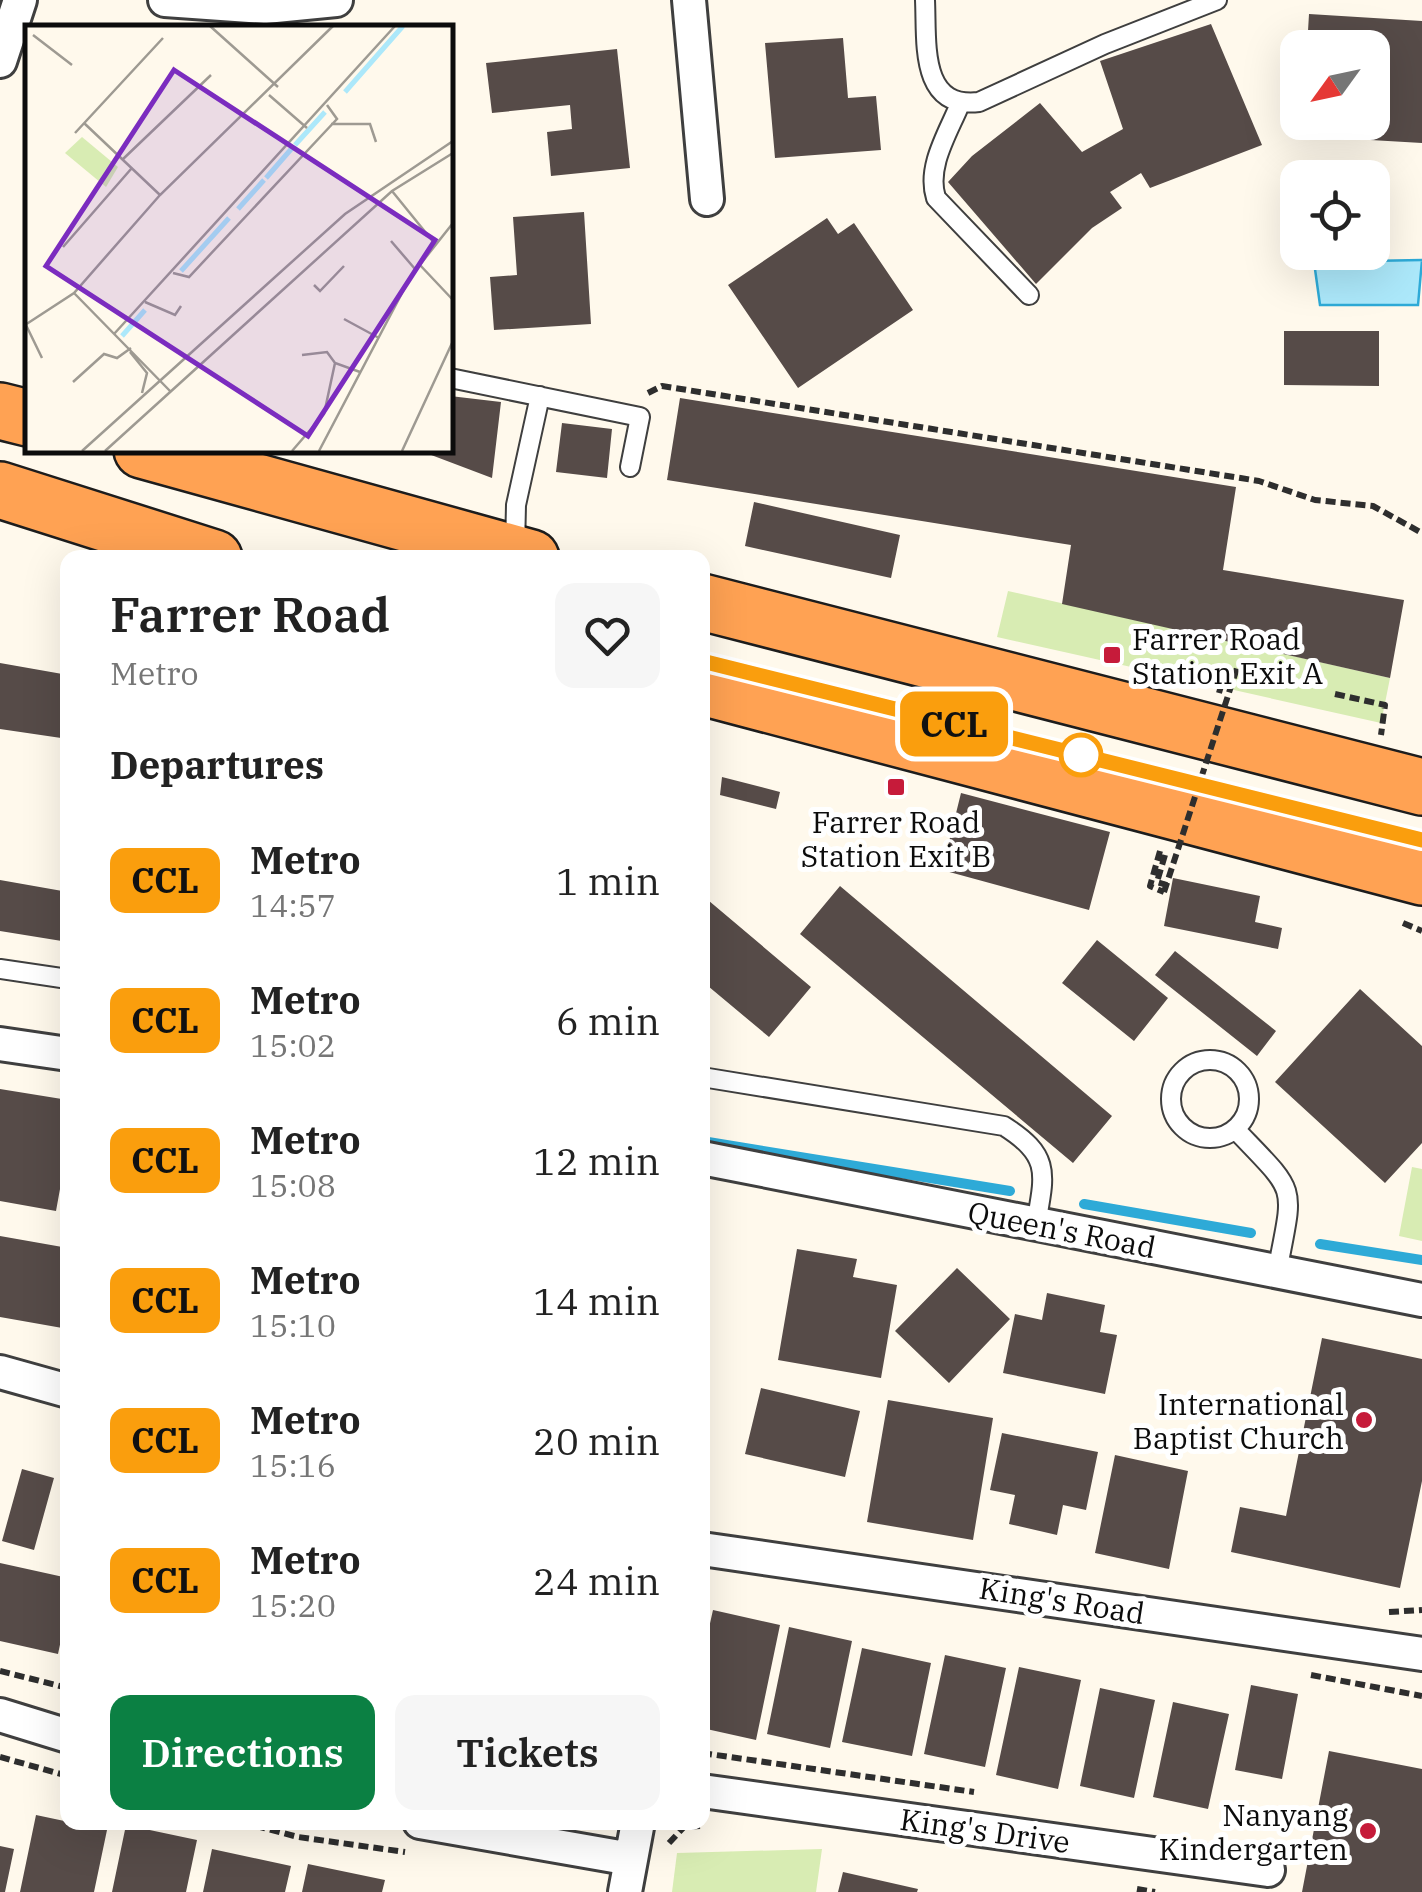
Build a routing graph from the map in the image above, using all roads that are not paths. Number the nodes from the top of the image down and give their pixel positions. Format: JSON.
{"nodes":[{"id":1,"x":20,"y":0,"type":"edge"},
{"id":2,"x":165,"y":0,"type":"edge"},
{"id":3,"x":336,"y":0,"type":"edge"},
{"id":4,"x":688,"y":0,"type":"edge"},
{"id":5,"x":925,"y":0,"type":"edge"},
{"id":6,"x":1218,"y":0,"type":"edge"},
{"id":7,"x":180,"y":1,"type":"edge"},
{"id":8,"x":215,"y":16,"type":"edge"},
{"id":9,"x":0,"y":61,"type":"edge"},
{"id":10,"x":960,"y":104,"type":"junction"},
{"id":11,"x":708,"y":200,"type":"dead end"},
{"id":12,"x":1030,"y":295,"type":"dead end"},
{"id":13,"x":452,"y":378,"type":"edge"},
{"id":14,"x":540,"y":396,"type":"junction"},
{"id":15,"x":0,"y":410,"type":"edge"},
{"id":16,"x":25,"y":417,"type":"edge"},
{"id":17,"x":149,"y":452,"type":"edge"},
{"id":18,"x":630,"y":467,"type":"dead end"},
{"id":19,"x":0,"y":490,"type":"edge"},
{"id":20,"x":189,"y":550,"type":"edge"},
{"id":21,"x":505,"y":550,"type":"edge"},
{"id":22,"x":522,"y":550,"type":"edge"},
{"id":23,"x":710,"y":604,"type":"edge"},
{"id":24,"x":710,"y":689,"type":"edge"},
{"id":25,"x":1422,"y":787,"type":"edge"},
{"id":26,"x":1412,"y":900,"type":"edge"},
{"id":27,"x":0,"y":968,"type":"edge"},
{"id":28,"x":60,"y":978,"type":"edge"},
{"id":29,"x":0,"y":1044,"type":"edge"},
{"id":30,"x":60,"y":1053,"type":"edge"},
{"id":31,"x":710,"y":1077,"type":"edge"},
{"id":32,"x":1234,"y":1129,"type":"junction"},
{"id":33,"x":710,"y":1160,"type":"edge"},
{"id":34,"x":1036,"y":1224,"type":"junction"},
{"id":35,"x":1277,"y":1272,"type":"junction"},
{"id":36,"x":1422,"y":1300,"type":"edge"},
{"id":37,"x":0,"y":1372,"type":"edge"},
{"id":38,"x":60,"y":1389,"type":"edge"},
{"id":39,"x":710,"y":1550,"type":"edge"},
{"id":40,"x":1422,"y":1654,"type":"edge"},
{"id":41,"x":0,"y":1715,"type":"edge"},
{"id":42,"x":60,"y":1734,"type":"edge"},
{"id":43,"x":710,"y":1792,"type":"edge"},
{"id":44,"x":464,"y":1830,"type":"edge"},
{"id":45,"x":637,"y":1830,"type":"edge"},
{"id":46,"x":631,"y":1860,"type":"junction"},
{"id":47,"x":1268,"y":1870,"type":"dead end"},
{"id":48,"x":625,"y":1892,"type":"edge"}],
"edges":[{"from":1,"to":9,"type":"street"},
{"from":2,"to":7,"type":"street"},
{"from":3,"to":8,"type":"street"},
{"from":4,"to":11,"type":"street"},
{"from":5,"to":10,"type":"lane"},
{"from":6,"to":10,"type":"lane"},
{"from":7,"to":8,"type":"street"},
{"from":10,"to":12,"type":"lane"},
{"from":13,"to":14,"type":"lane"},
{"from":14,"to":18,"type":"lane"},
{"from":14,"to":22,"type":"lane"},
{"from":15,"to":16,"type":"highway"},
{"from":17,"to":21,"type":"highway"},
{"from":19,"to":20,"type":"highway"},
{"from":23,"to":25,"type":"highway"},
{"from":24,"to":26,"type":"highway"},
{"from":27,"to":28,"type":"lane"},
{"from":29,"to":30,"type":"street"},
{"from":31,"to":34,"type":"lane"},
{"from":32,"to":32,"type":"lane"},
{"from":32,"to":35,"type":"lane"},
{"from":33,"to":34,"type":"street","name":"Queen's Road"},
{"from":34,"to":35,"type":"street","name":"Queen's Road"},
{"from":35,"to":36,"type":"street","name":"Queen's Road"},
{"from":37,"to":38,"type":"street"},
{"from":39,"to":40,"type":"street","name":"King's Road"},
{"from":41,"to":42,"type":"street"},
{"from":43,"to":47,"type":"street","name":"King's Drive"},
{"from":44,"to":46,"type":"street"},
{"from":45,"to":46,"type":"street"},
{"from":46,"to":48,"type":"street"}]}
